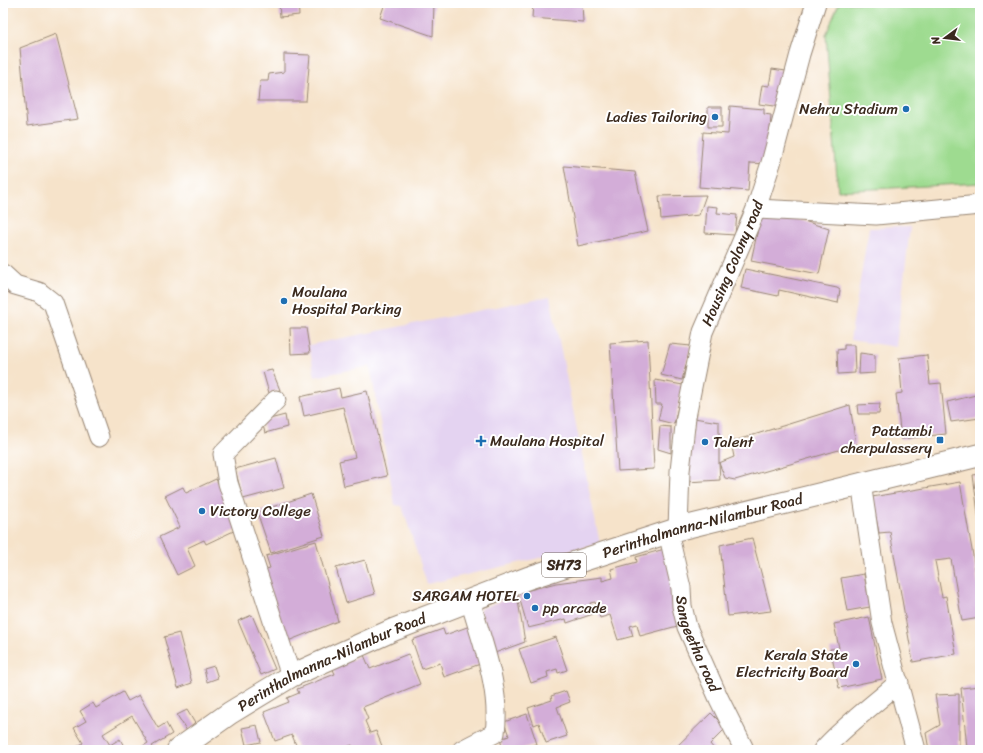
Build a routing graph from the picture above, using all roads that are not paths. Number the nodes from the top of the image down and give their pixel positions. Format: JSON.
{"nodes":[{"id":1,"x":816,"y":3,"type":"edge"},
{"id":2,"x":980,"y":205,"type":"edge"},
{"id":3,"x":756,"y":209,"type":"junction"},
{"id":4,"x":3,"y":274,"type":"edge"},
{"id":5,"x":276,"y":400,"type":"dead end"},
{"id":6,"x":99,"y":437,"type":"dead end"},
{"id":7,"x":980,"y":455,"type":"edge"},
{"id":8,"x":861,"y":483,"type":"junction"},
{"id":9,"x":673,"y":530,"type":"junction"},
{"id":10,"x":470,"y":600,"type":"junction"},
{"id":11,"x":291,"y":676,"type":"junction"},
{"id":12,"x":899,"y":682,"type":"junction"},
{"id":13,"x":178,"y":750,"type":"edge"},
{"id":14,"x":462,"y":750,"type":"edge"},
{"id":15,"x":741,"y":750,"type":"edge"},
{"id":16,"x":824,"y":750,"type":"edge"},
{"id":17,"x":916,"y":750,"type":"edge"}],
"edges":[{"from":1,"to":3,"type":"street","name":"Housing Colony road"},
{"from":2,"to":3,"type":"street"},
{"from":3,"to":9,"type":"street","name":"Housing Colony road"},
{"from":4,"to":6,"type":"street"},
{"from":5,"to":11,"type":"street"},
{"from":7,"to":8,"type":"main road","name":"Perinthalmanna-Nilambur Road","number":"SH73"},
{"from":8,"to":9,"type":"main road","name":"Perinthalmanna-Nilambur Road","number":"SH73"},
{"from":8,"to":12,"type":"street"},
{"from":9,"to":10,"type":"main road","name":"Perinthalmanna-Nilambur Road","number":"SH73"},
{"from":9,"to":15,"type":"street","name":"Sangeetha road"},
{"from":10,"to":11,"type":"main road","name":"Perinthalmanna-Nilambur Road","number":"SH73"},
{"from":10,"to":14,"type":"street"},
{"from":11,"to":13,"type":"main road","name":"Perinthalmanna-Nilambur Road","number":"SH73"},
{"from":12,"to":16,"type":"street"},
{"from":12,"to":17,"type":"street"}]}
